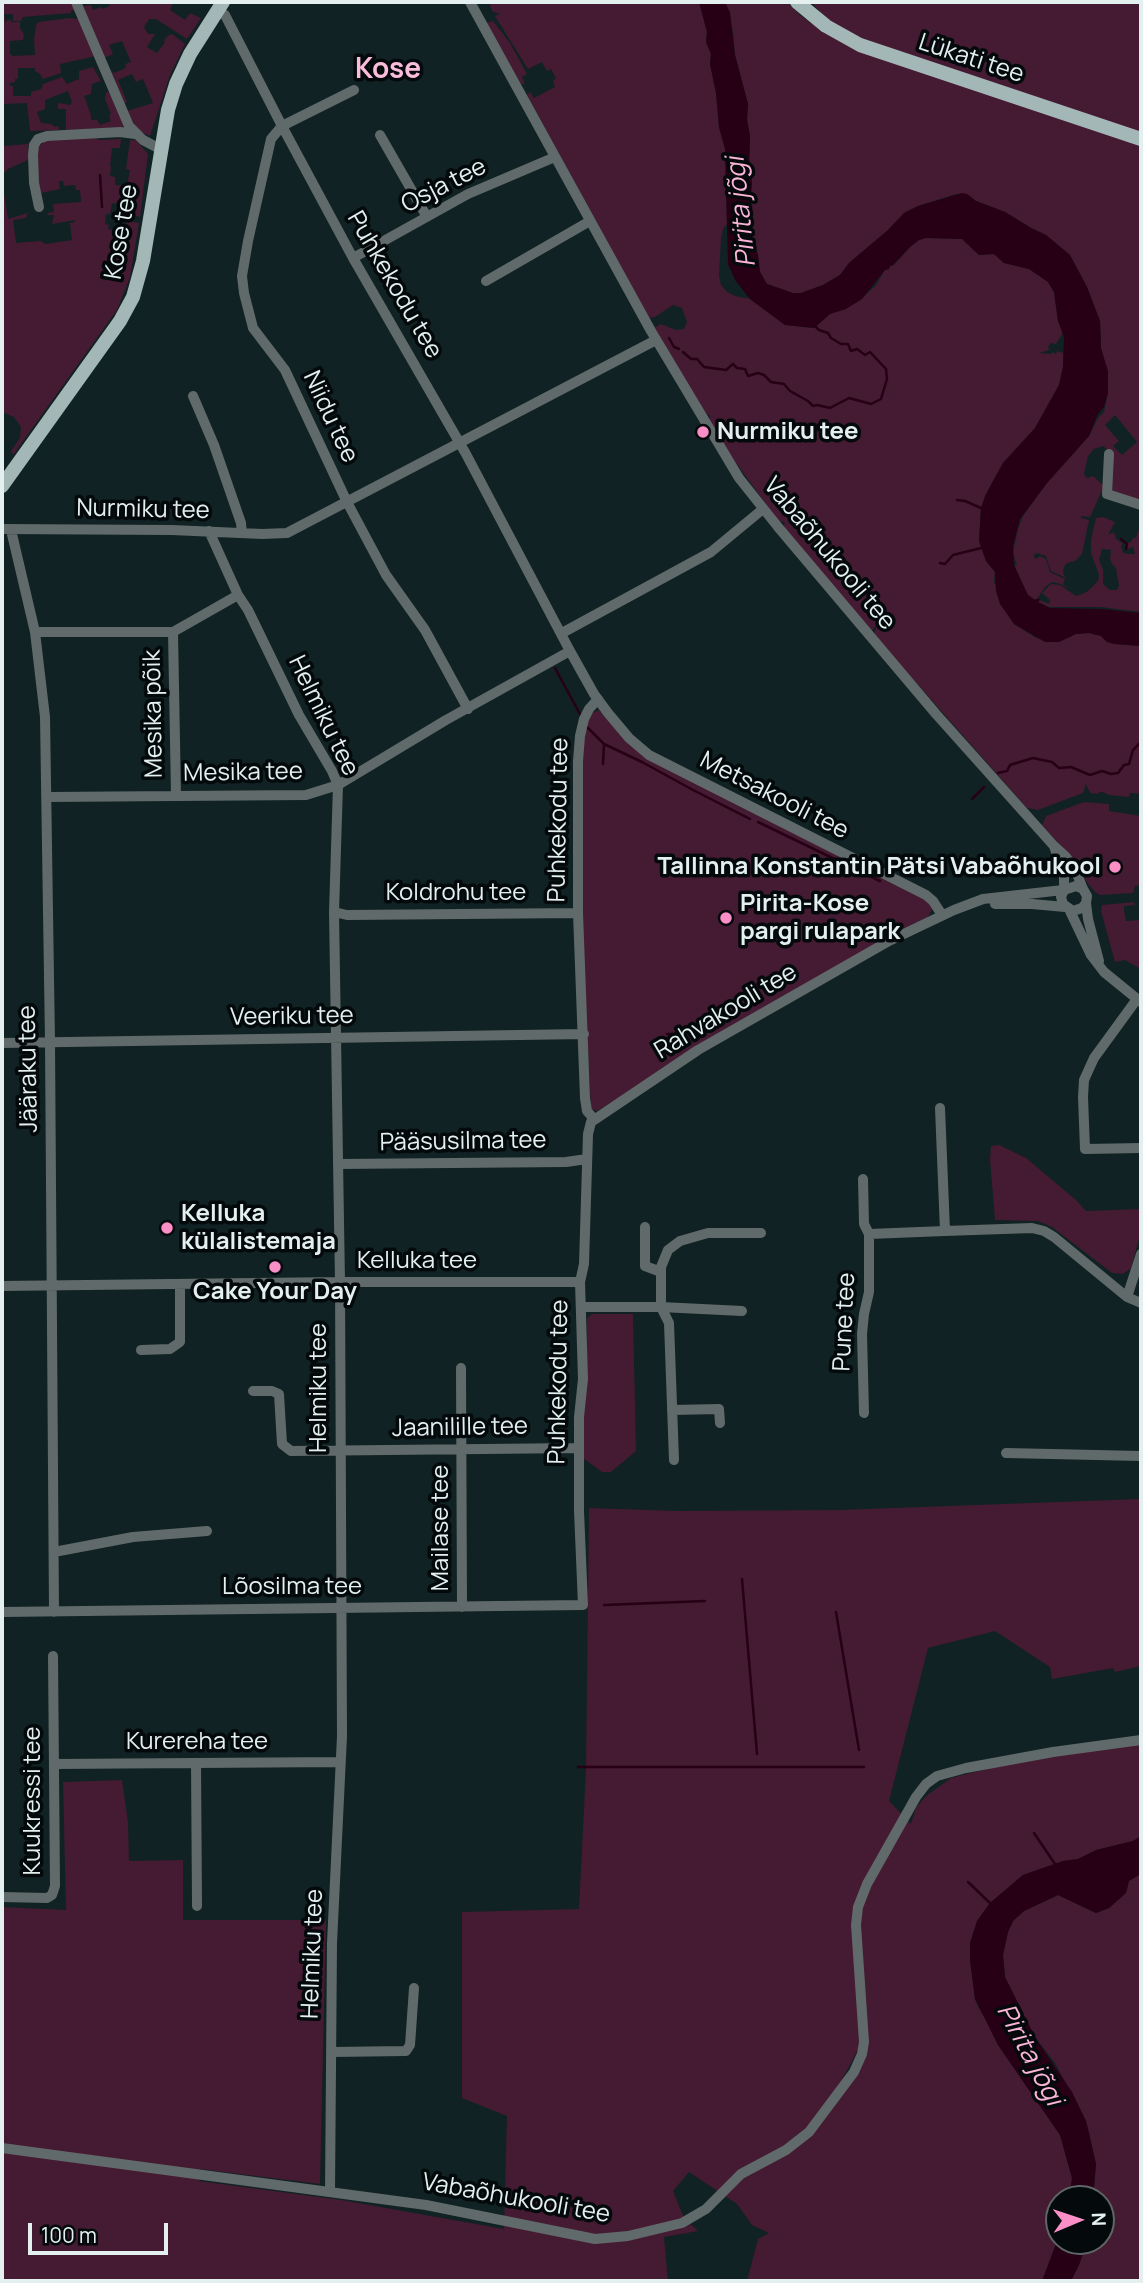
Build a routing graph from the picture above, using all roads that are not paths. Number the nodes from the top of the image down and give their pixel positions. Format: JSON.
{"nodes":[{"id":1,"x":76,"y":2,"type":"edge"},
{"id":2,"x":470,"y":2,"type":"edge"},
{"id":3,"x":797,"y":2,"type":"edge"},
{"id":4,"x":220,"y":6,"type":"edge"},
{"id":5,"x":354,"y":90,"type":"dead end"},
{"id":6,"x":282,"y":126,"type":"junction"},
{"id":7,"x":135,"y":134,"type":"junction"},
{"id":8,"x":380,"y":135,"type":"dead end"},
{"id":9,"x":1141,"y":139,"type":"edge"},
{"id":10,"x":160,"y":149,"type":"junction"},
{"id":11,"x":555,"y":157,"type":"junction"},
{"id":12,"x":39,"y":207,"type":"dead end"},
{"id":13,"x":427,"y":217,"type":"junction"},
{"id":14,"x":590,"y":221,"type":"junction"},
{"id":15,"x":353,"y":258,"type":"junction"},
{"id":16,"x":486,"y":281,"type":"dead end"},
{"id":17,"x":656,"y":340,"type":"junction"},
{"id":18,"x":193,"y":396,"type":"dead end"},
{"id":19,"x":460,"y":443,"type":"junction"},
{"id":20,"x":1110,"y":454,"type":"dead end"},
{"id":21,"x":2,"y":486,"type":"edge"},
{"id":22,"x":347,"y":502,"type":"junction"},
{"id":23,"x":1141,"y":505,"type":"edge"},
{"id":24,"x":762,"y":509,"type":"junction"},
{"id":25,"x":6,"y":530,"type":"edge"},
{"id":26,"x":209,"y":531,"type":"junction"},
{"id":27,"x":242,"y":533,"type":"junction"},
{"id":28,"x":238,"y":595,"type":"junction"},
{"id":29,"x":36,"y":632,"type":"junction"},
{"id":30,"x":173,"y":632,"type":"junction"},
{"id":31,"x":562,"y":633,"type":"junction"},
{"id":32,"x":570,"y":651,"type":"junction"},
{"id":33,"x":598,"y":699,"type":"junction"},
{"id":34,"x":468,"y":709,"type":"junction"},
{"id":35,"x":338,"y":785,"type":"junction"},
{"id":36,"x":176,"y":796,"type":"junction"},
{"id":37,"x":47,"y":797,"type":"junction"},
{"id":38,"x":1054,"y":846,"type":"junction"},
{"id":39,"x":1083,"y":889,"type":"junction"},
{"id":40,"x":1064,"y":890,"type":"junction"},
{"id":41,"x":1086,"y":903,"type":"junction"},
{"id":42,"x":957,"y":908,"type":"junction"},
{"id":43,"x":1067,"y":909,"type":"junction"},
{"id":44,"x":334,"y":912,"type":"junction"},
{"id":45,"x":578,"y":913,"type":"junction"},
{"id":46,"x":942,"y":915,"type":"junction"},
{"id":47,"x":1099,"y":964,"type":"junction"},
{"id":48,"x":1139,"y":1000,"type":"edge"},
{"id":49,"x":584,"y":1034,"type":"junction"},
{"id":50,"x":337,"y":1037,"type":"junction"},
{"id":51,"x":50,"y":1041,"type":"junction"},
{"id":52,"x":2,"y":1043,"type":"edge"},
{"id":53,"x":940,"y":1108,"type":"dead end"},
{"id":54,"x":594,"y":1119,"type":"junction"},
{"id":55,"x":1141,"y":1148,"type":"edge"},
{"id":56,"x":587,"y":1159,"type":"junction"},
{"id":57,"x":339,"y":1164,"type":"junction"},
{"id":58,"x":863,"y":1179,"type":"dead end"},
{"id":59,"x":645,"y":1227,"type":"dead end"},
{"id":60,"x":945,"y":1231,"type":"junction"},
{"id":61,"x":761,"y":1233,"type":"dead end"},
{"id":62,"x":869,"y":1234,"type":"junction"},
{"id":63,"x":1141,"y":1254,"type":"edge"},
{"id":64,"x":661,"y":1272,"type":"junction"},
{"id":65,"x":340,"y":1282,"type":"junction"},
{"id":66,"x":580,"y":1282,"type":"junction"},
{"id":67,"x":180,"y":1284,"type":"junction"},
{"id":68,"x":2,"y":1286,"type":"edge"},
{"id":69,"x":52,"y":1286,"type":"junction"},
{"id":70,"x":1127,"y":1297,"type":"junction"},
{"id":71,"x":1141,"y":1303,"type":"edge"},
{"id":72,"x":582,"y":1307,"type":"junction"},
{"id":73,"x":661,"y":1307,"type":"junction"},
{"id":74,"x":742,"y":1311,"type":"dead end"},
{"id":75,"x":141,"y":1350,"type":"dead end"},
{"id":76,"x":461,"y":1368,"type":"dead end"},
{"id":77,"x":253,"y":1391,"type":"dead end"},
{"id":78,"x":672,"y":1410,"type":"junction"},
{"id":79,"x":864,"y":1413,"type":"dead end"},
{"id":80,"x":720,"y":1423,"type":"dead end"},
{"id":81,"x":579,"y":1448,"type":"junction"},
{"id":82,"x":462,"y":1449,"type":"junction"},
{"id":83,"x":341,"y":1450,"type":"junction"},
{"id":84,"x":1006,"y":1453,"type":"dead end"},
{"id":85,"x":1141,"y":1456,"type":"edge"},
{"id":86,"x":674,"y":1460,"type":"dead end"},
{"id":87,"x":207,"y":1531,"type":"dead end"},
{"id":88,"x":54,"y":1552,"type":"junction"},
{"id":89,"x":583,"y":1605,"type":"joint"},
{"id":90,"x":462,"y":1607,"type":"junction"},
{"id":91,"x":341,"y":1608,"type":"junction"},
{"id":92,"x":2,"y":1612,"type":"edge"},
{"id":93,"x":54,"y":1612,"type":"junction"},
{"id":94,"x":53,"y":1656,"type":"dead end"},
{"id":95,"x":1141,"y":1740,"type":"edge"},
{"id":96,"x":340,"y":1762,"type":"junction"},
{"id":97,"x":196,"y":1763,"type":"junction"},
{"id":98,"x":54,"y":1764,"type":"junction"},
{"id":99,"x":2,"y":1897,"type":"edge"},
{"id":100,"x":197,"y":1906,"type":"dead end"},
{"id":101,"x":414,"y":1988,"type":"dead end"},
{"id":102,"x":332,"y":2052,"type":"junction"},
{"id":103,"x":2,"y":2148,"type":"edge"},
{"id":104,"x":330,"y":2192,"type":"junction"}],
"edges":[{"from":1,"to":7,"type":"street"},
{"from":2,"to":11,"type":"street","name":"Vabaõhukooli tee"},
{"from":3,"to":9,"type":"main road","name":"Lükati tee"},
{"from":4,"to":6,"type":"street","name":"Puhkekodu tee"},
{"from":4,"to":10,"type":"main road","name":"Kose tee"},
{"from":5,"to":6,"type":"street"},
{"from":6,"to":15,"type":"street","name":"Puhkekodu tee"},
{"from":6,"to":22,"type":"street","name":"Niidu tee"},
{"from":7,"to":10,"type":"street"},
{"from":7,"to":12,"type":"street"},
{"from":8,"to":13,"type":"street"},
{"from":10,"to":21,"type":"main road","name":"Kose tee"},
{"from":11,"to":13,"type":"street","name":"Osja tee"},
{"from":11,"to":14,"type":"street","name":"Vabaõhukooli tee"},
{"from":13,"to":15,"type":"street","name":"Osja tee"},
{"from":14,"to":16,"type":"street"},
{"from":14,"to":17,"type":"street","name":"Vabaõhukooli tee"},
{"from":15,"to":19,"type":"street","name":"Puhkekodu tee"},
{"from":17,"to":19,"type":"street","name":"Nurmiku tee"},
{"from":17,"to":24,"type":"street","name":"Vabaõhukooli tee"},
{"from":18,"to":27,"type":"street"},
{"from":19,"to":22,"type":"street","name":"Nurmiku tee"},
{"from":19,"to":31,"type":"street","name":"Puhkekodu tee"},
{"from":20,"to":23,"type":"street"},
{"from":22,"to":27,"type":"street","name":"Nurmiku tee"},
{"from":22,"to":34,"type":"street","name":"Niidu tee"},
{"from":24,"to":31,"type":"street"},
{"from":24,"to":38,"type":"street","name":"Vabaõhukooli tee"},
{"from":25,"to":26,"type":"street","name":"Nurmiku tee"},
{"from":25,"to":29,"type":"street","name":"Jääraku tee"},
{"from":26,"to":27,"type":"street","name":"Nurmiku tee"},
{"from":26,"to":28,"type":"street","name":"Helmiku tee"},
{"from":28,"to":30,"type":"street"},
{"from":28,"to":35,"type":"street","name":"Helmiku tee"},
{"from":29,"to":30,"type":"street"},
{"from":29,"to":37,"type":"street","name":"Jääraku tee"},
{"from":30,"to":36,"type":"street","name":"Mesika põik"},
{"from":31,"to":32,"type":"street","name":"Puhkekodu tee"},
{"from":32,"to":33,"type":"street","name":"Puhkekodu tee"},
{"from":32,"to":34,"type":"street","name":"Mesika tee"},
{"from":33,"to":45,"type":"street","name":"Puhkekodu tee"},
{"from":33,"to":46,"type":"street","name":"Metsakooli tee"},
{"from":34,"to":35,"type":"street","name":"Mesika tee"},
{"from":35,"to":36,"type":"street","name":"Mesika tee"},
{"from":35,"to":44,"type":"street","name":"Helmiku tee"},
{"from":36,"to":37,"type":"street","name":"Mesika tee"},
{"from":37,"to":51,"type":"street","name":"Jääraku tee"},
{"from":38,"to":39,"type":"street","name":"Vabaõhukooli tee"},
{"from":38,"to":40,"type":"street","name":"Vabaõhukooli tee"},
{"from":39,"to":40,"type":"street"},
{"from":39,"to":41,"type":"street"},
{"from":40,"to":42,"type":"street","name":"Rahvakooli tee"},
{"from":40,"to":43,"type":"street"},
{"from":41,"to":43,"type":"street"},
{"from":41,"to":47,"type":"street"},
{"from":42,"to":43,"type":"street","name":"Rahvakooli tee"},
{"from":42,"to":46,"type":"street","name":"Rahvakooli tee"},
{"from":43,"to":47,"type":"street"},
{"from":44,"to":45,"type":"street","name":"Koldrohu tee"},
{"from":44,"to":50,"type":"street","name":"Helmiku tee"},
{"from":45,"to":49,"type":"street","name":"Puhkekodu tee"},
{"from":46,"to":54,"type":"street","name":"Rahvakooli tee"},
{"from":47,"to":48,"type":"street"},
{"from":48,"to":55,"type":"street"},
{"from":49,"to":50,"type":"street","name":"Veeriku tee"},
{"from":49,"to":54,"type":"street","name":"Puhkekodu tee"},
{"from":50,"to":51,"type":"street","name":"Veeriku tee"},
{"from":50,"to":57,"type":"street","name":"Helmiku tee"},
{"from":51,"to":52,"type":"street","name":"Veeriku tee"},
{"from":51,"to":69,"type":"street","name":"Jääraku tee"},
{"from":53,"to":60,"type":"street"},
{"from":54,"to":56,"type":"street","name":"Puhkekodu tee"},
{"from":56,"to":57,"type":"street","name":"Pääsusilma tee"},
{"from":56,"to":66,"type":"street","name":"Puhkekodu tee"},
{"from":57,"to":65,"type":"street","name":"Helmiku tee"},
{"from":58,"to":62,"type":"street","name":"Pune tee"},
{"from":59,"to":64,"type":"street"},
{"from":60,"to":62,"type":"street"},
{"from":60,"to":70,"type":"street"},
{"from":61,"to":64,"type":"street"},
{"from":62,"to":79,"type":"street","name":"Pune tee"},
{"from":63,"to":70,"type":"street"},
{"from":64,"to":73,"type":"street"},
{"from":65,"to":66,"type":"street","name":"Kelluka tee"},
{"from":65,"to":67,"type":"street","name":"Kelluka tee"},
{"from":65,"to":83,"type":"street","name":"Helmiku tee"},
{"from":66,"to":72,"type":"street","name":"Puhkekodu tee"},
{"from":67,"to":69,"type":"street","name":"Kelluka tee"},
{"from":67,"to":75,"type":"street"},
{"from":68,"to":69,"type":"street","name":"Kelluka tee"},
{"from":69,"to":88,"type":"street","name":"Jääraku tee"},
{"from":70,"to":71,"type":"street"},
{"from":72,"to":73,"type":"street"},
{"from":72,"to":81,"type":"street","name":"Puhkekodu tee"},
{"from":73,"to":74,"type":"street"},
{"from":73,"to":78,"type":"street"},
{"from":76,"to":82,"type":"street","name":"Mailase tee"},
{"from":77,"to":83,"type":"street","name":"Jaanilille tee"},
{"from":78,"to":80,"type":"street"},
{"from":78,"to":86,"type":"street"},
{"from":81,"to":82,"type":"street","name":"Jaanilille tee"},
{"from":81,"to":89,"type":"street","name":"Puhkekodu tee"},
{"from":82,"to":83,"type":"street","name":"Jaanilille tee"},
{"from":82,"to":90,"type":"street","name":"Mailase tee"},
{"from":83,"to":91,"type":"street","name":"Helmiku tee"},
{"from":84,"to":85,"type":"street"},
{"from":87,"to":88,"type":"street"},
{"from":88,"to":93,"type":"street","name":"Jääraku tee"},
{"from":89,"to":90,"type":"street","name":"Lõosilma tee"},
{"from":90,"to":91,"type":"street","name":"Lõosilma tee"},
{"from":91,"to":93,"type":"street","name":"Lõosilma tee"},
{"from":91,"to":96,"type":"street","name":"Helmiku tee"},
{"from":92,"to":93,"type":"street","name":"Lõosilma tee"},
{"from":94,"to":98,"type":"street","name":"Kuukressi tee"},
{"from":95,"to":104,"type":"street","name":"Vabaõhukooli tee"},
{"from":96,"to":97,"type":"street","name":"Kurereha tee"},
{"from":96,"to":102,"type":"street","name":"Helmiku tee"},
{"from":97,"to":98,"type":"street","name":"Kurereha tee"},
{"from":97,"to":100,"type":"street"},
{"from":98,"to":99,"type":"street","name":"Kuukressi tee"},
{"from":101,"to":102,"type":"street"},
{"from":102,"to":104,"type":"street","name":"Helmiku tee"},
{"from":103,"to":104,"type":"street","name":"Vabaõhukooli tee"}]}
